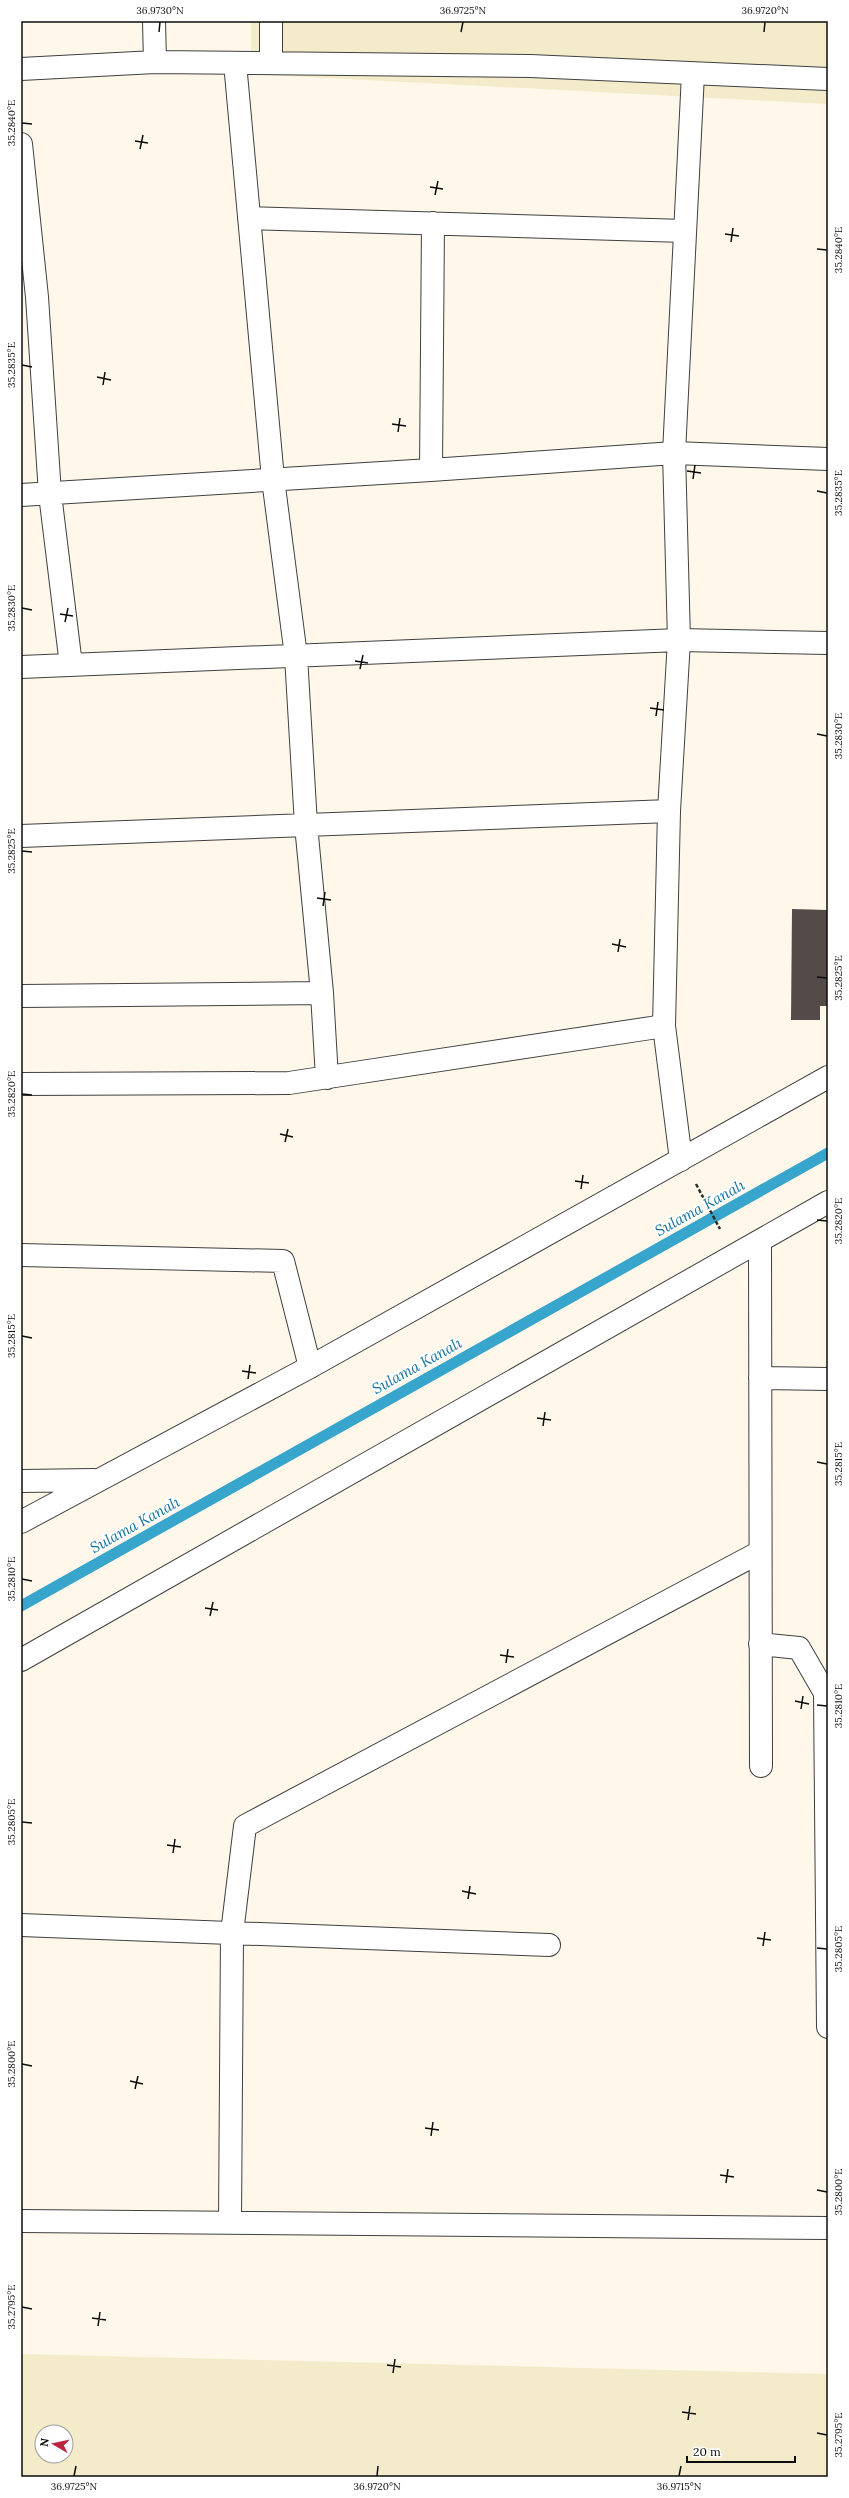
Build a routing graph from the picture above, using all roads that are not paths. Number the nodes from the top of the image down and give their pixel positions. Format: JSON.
{"nodes":[{"id":1,"x":154,"y":21,"type":"edge"},
{"id":2,"x":271,"y":21,"type":"edge"},
{"id":3,"x":155,"y":62,"type":"junction"},
{"id":4,"x":235,"y":63,"type":"junction"},
{"id":5,"x":271,"y":63,"type":"junction"},
{"id":6,"x":21,"y":68,"type":"edge"},
{"id":7,"x":693,"y":74,"type":"junction"},
{"id":8,"x":828,"y":80,"type":"edge"},
{"id":9,"x":21,"y":144,"type":"edge"},
{"id":10,"x":249,"y":218,"type":"junction"},
{"id":11,"x":433,"y":223,"type":"junction"},
{"id":12,"x":685,"y":231,"type":"junction"},
{"id":13,"x":29,"y":298,"type":"edge"},
{"id":14,"x":674,"y":453,"type":"junction"},
{"id":15,"x":828,"y":459,"type":"edge"},
{"id":16,"x":431,"y":470,"type":"junction"},
{"id":17,"x":273,"y":479,"type":"junction"},
{"id":18,"x":50,"y":494,"type":"junction"},
{"id":19,"x":21,"y":495,"type":"edge"},
{"id":20,"x":679,"y":640,"type":"junction"},
{"id":21,"x":828,"y":643,"type":"edge"},
{"id":22,"x":296,"y":656,"type":"junction"},
{"id":23,"x":71,"y":666,"type":"junction"},
{"id":24,"x":21,"y":667,"type":"edge"},
{"id":25,"x":670,"y":811,"type":"junction"},
{"id":26,"x":306,"y":824,"type":"junction"},
{"id":27,"x":21,"y":836,"type":"edge"},
{"id":28,"x":322,"y":994,"type":"junction"},
{"id":29,"x":21,"y":996,"type":"edge"},
{"id":30,"x":664,"y":1026,"type":"junction"},
{"id":31,"x":828,"y":1077,"type":"edge"},
{"id":32,"x":326,"y":1078,"type":"junction"},
{"id":33,"x":21,"y":1084,"type":"edge"},
{"id":34,"x":681,"y":1160,"type":"junction"},
{"id":35,"x":828,"y":1202,"type":"edge"},
{"id":36,"x":760,"y":1241,"type":"junction"},
{"id":37,"x":21,"y":1255,"type":"edge"},
{"id":38,"x":310,"y":1367,"type":"junction"},
{"id":39,"x":760,"y":1378,"type":"junction"},
{"id":40,"x":828,"y":1379,"type":"edge"},
{"id":41,"x":95,"y":1480,"type":"junction"},
{"id":42,"x":21,"y":1481,"type":"edge"},
{"id":43,"x":21,"y":1522,"type":"edge"},
{"id":44,"x":760,"y":1552,"type":"junction"},
{"id":45,"x":760,"y":1644,"type":"junction"},
{"id":46,"x":21,"y":1660,"type":"edge"},
{"id":47,"x":761,"y":1766,"type":"dead end"},
{"id":48,"x":21,"y":1925,"type":"edge"},
{"id":49,"x":232,"y":1933,"type":"junction"},
{"id":50,"x":549,"y":1944,"type":"dead end"},
{"id":51,"x":828,"y":2028,"type":"edge"},
{"id":52,"x":21,"y":2221,"type":"edge"},
{"id":53,"x":230,"y":2223,"type":"junction"},
{"id":54,"x":828,"y":2228,"type":"edge"}],
"edges":[{"from":1,"to":3,"type":"street"},
{"from":2,"to":5,"type":"street"},
{"from":3,"to":4,"type":"street"},
{"from":3,"to":6,"type":"street"},
{"from":4,"to":5,"type":"street"},
{"from":4,"to":10,"type":"street"},
{"from":5,"to":7,"type":"street"},
{"from":7,"to":8,"type":"street"},
{"from":7,"to":12,"type":"street"},
{"from":9,"to":13,"type":"street"},
{"from":10,"to":11,"type":"street"},
{"from":10,"to":17,"type":"street"},
{"from":11,"to":12,"type":"street"},
{"from":11,"to":16,"type":"street"},
{"from":12,"to":14,"type":"street"},
{"from":13,"to":18,"type":"street"},
{"from":14,"to":15,"type":"street"},
{"from":14,"to":16,"type":"street"},
{"from":14,"to":20,"type":"street"},
{"from":16,"to":17,"type":"street"},
{"from":17,"to":18,"type":"street"},
{"from":17,"to":22,"type":"street"},
{"from":18,"to":19,"type":"street"},
{"from":18,"to":23,"type":"street"},
{"from":20,"to":21,"type":"street"},
{"from":20,"to":22,"type":"street"},
{"from":20,"to":25,"type":"street"},
{"from":22,"to":23,"type":"street"},
{"from":22,"to":26,"type":"street"},
{"from":23,"to":24,"type":"street"},
{"from":25,"to":26,"type":"street"},
{"from":25,"to":30,"type":"street"},
{"from":26,"to":27,"type":"street"},
{"from":26,"to":28,"type":"street"},
{"from":28,"to":29,"type":"street"},
{"from":28,"to":32,"type":"street"},
{"from":30,"to":32,"type":"street"},
{"from":30,"to":34,"type":"street"},
{"from":31,"to":34,"type":"street"},
{"from":32,"to":33,"type":"street"},
{"from":34,"to":38,"type":"street"},
{"from":35,"to":36,"type":"street"},
{"from":36,"to":39,"type":"street"},
{"from":36,"to":46,"type":"street"},
{"from":37,"to":38,"type":"street"},
{"from":38,"to":41,"type":"street"},
{"from":39,"to":40,"type":"street"},
{"from":39,"to":44,"type":"street"},
{"from":41,"to":42,"type":"street"},
{"from":41,"to":43,"type":"street"},
{"from":44,"to":45,"type":"street"},
{"from":44,"to":49,"type":"street"},
{"from":45,"to":47,"type":"street"},
{"from":45,"to":51,"type":"street"},
{"from":48,"to":49,"type":"street"},
{"from":49,"to":50,"type":"street"},
{"from":49,"to":53,"type":"street"},
{"from":52,"to":53,"type":"street"},
{"from":53,"to":54,"type":"street"}]}
